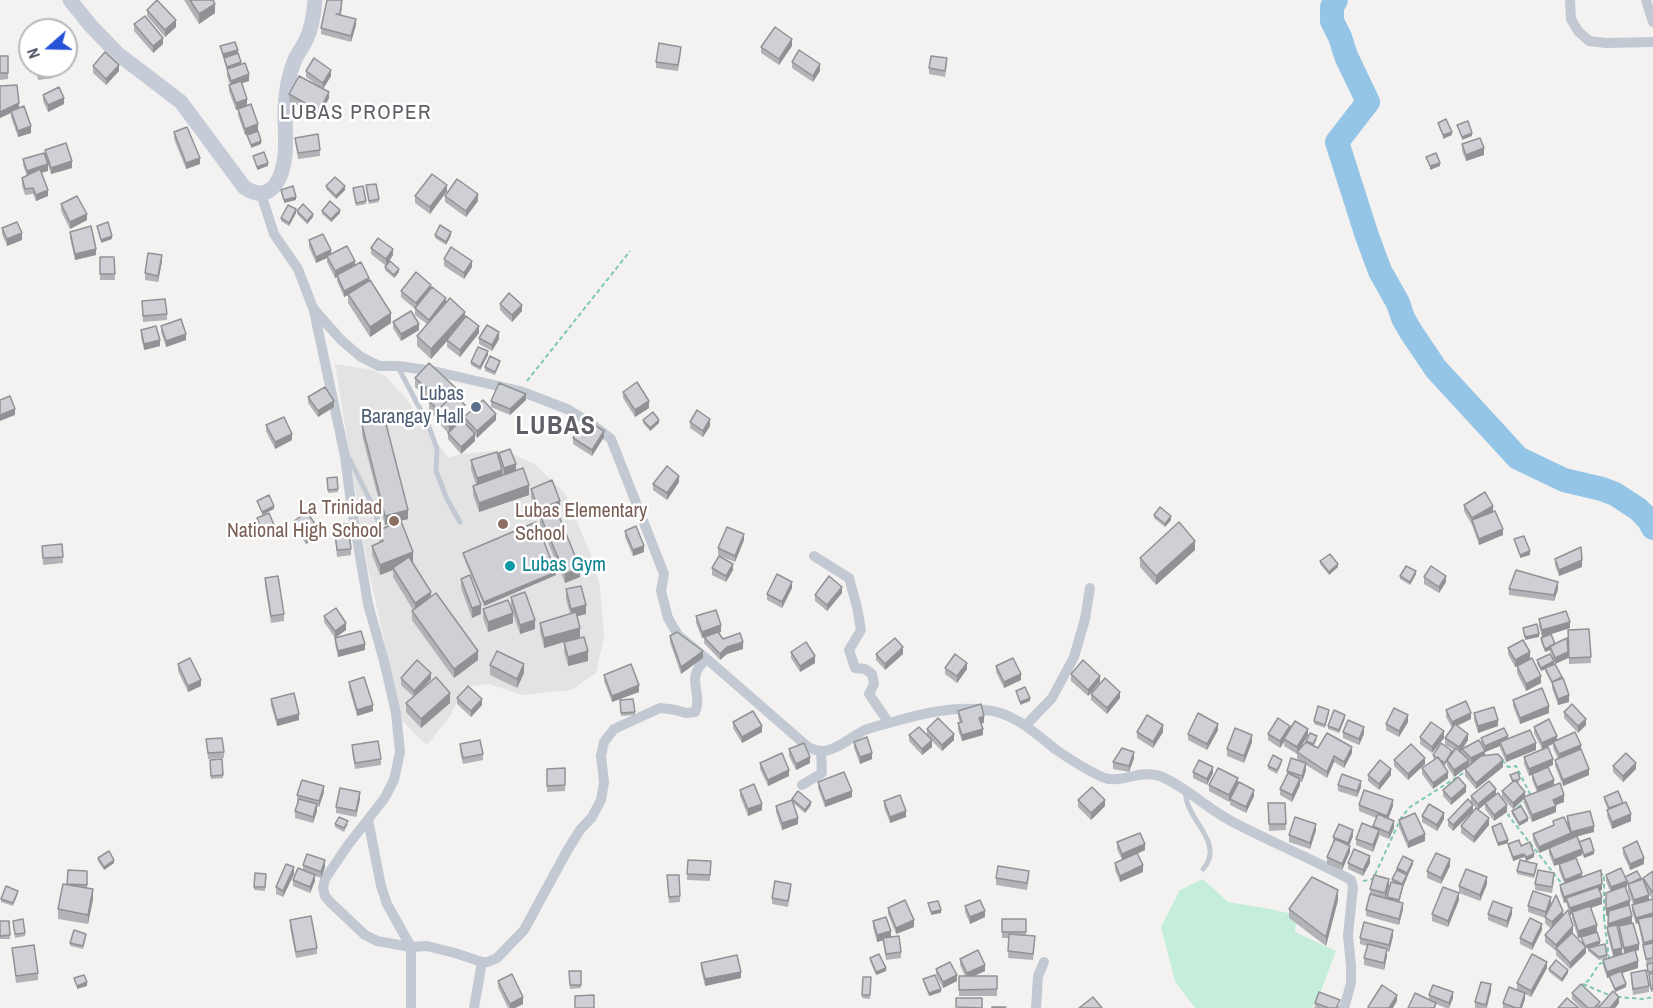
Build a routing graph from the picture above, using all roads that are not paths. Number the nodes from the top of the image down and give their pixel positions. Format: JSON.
{"nodes":[{"id":1,"x":70,"y":0,"type":"edge"},
{"id":2,"x":315,"y":0,"type":"edge"},
{"id":3,"x":1570,"y":0,"type":"edge"},
{"id":4,"x":1646,"y":0,"type":"edge"},
{"id":5,"x":1653,"y":22,"type":"edge"},
{"id":6,"x":1653,"y":42,"type":"edge"},
{"id":7,"x":261,"y":194,"type":"junction"},
{"id":8,"x":313,"y":308,"type":"junction"},
{"id":9,"x":398,"y":366,"type":"junction"},
{"id":10,"x":345,"y":456,"type":"junction"},
{"id":11,"x":378,"y":521,"type":"dead end"},
{"id":12,"x":460,"y":522,"type":"dead end"},
{"id":13,"x":814,"y":556,"type":"dead end"},
{"id":14,"x":1090,"y":588,"type":"dead end"},
{"id":15,"x":707,"y":659,"type":"junction"},
{"id":16,"x":890,"y":723,"type":"junction"},
{"id":17,"x":1026,"y":725,"type":"junction"},
{"id":18,"x":821,"y":751,"type":"junction"},
{"id":19,"x":802,"y":785,"type":"dead end"},
{"id":20,"x":1184,"y":790,"type":"junction"},
{"id":21,"x":368,"y":819,"type":"junction"},
{"id":22,"x":1203,"y":869,"type":"dead end"},
{"id":23,"x":411,"y":947,"type":"junction"},
{"id":24,"x":482,"y":962,"type":"junction"},
{"id":25,"x":1044,"y":962,"type":"dead end"},
{"id":26,"x":411,"y":1008,"type":"edge"},
{"id":27,"x":474,"y":1008,"type":"edge"},
{"id":28,"x":1036,"y":1008,"type":"edge"},
{"id":29,"x":1344,"y":1008,"type":"edge"}],
"edges":[{"from":1,"to":7,"type":"main road"},
{"from":2,"to":7,"type":"main road"},
{"from":3,"to":6,"type":"street"},
{"from":4,"to":5,"type":"street"},
{"from":7,"to":8,"type":"street"},
{"from":8,"to":9,"type":"street"},
{"from":8,"to":10,"type":"street"},
{"from":9,"to":12,"type":"lane"},
{"from":9,"to":15,"type":"street"},
{"from":10,"to":11,"type":"lane"},
{"from":10,"to":21,"type":"street"},
{"from":13,"to":16,"type":"street"},
{"from":14,"to":17,"type":"street"},
{"from":15,"to":18,"type":"street"},
{"from":15,"to":24,"type":"street"},
{"from":16,"to":17,"type":"street"},
{"from":16,"to":18,"type":"street"},
{"from":17,"to":20,"type":"street"},
{"from":18,"to":19,"type":"street"},
{"from":20,"to":22,"type":"lane"},
{"from":20,"to":29,"type":"street"},
{"from":21,"to":23,"type":"street"},
{"from":21,"to":23,"type":"street"},
{"from":23,"to":24,"type":"street"},
{"from":23,"to":26,"type":"street"},
{"from":24,"to":27,"type":"street"},
{"from":25,"to":28,"type":"street"}]}
